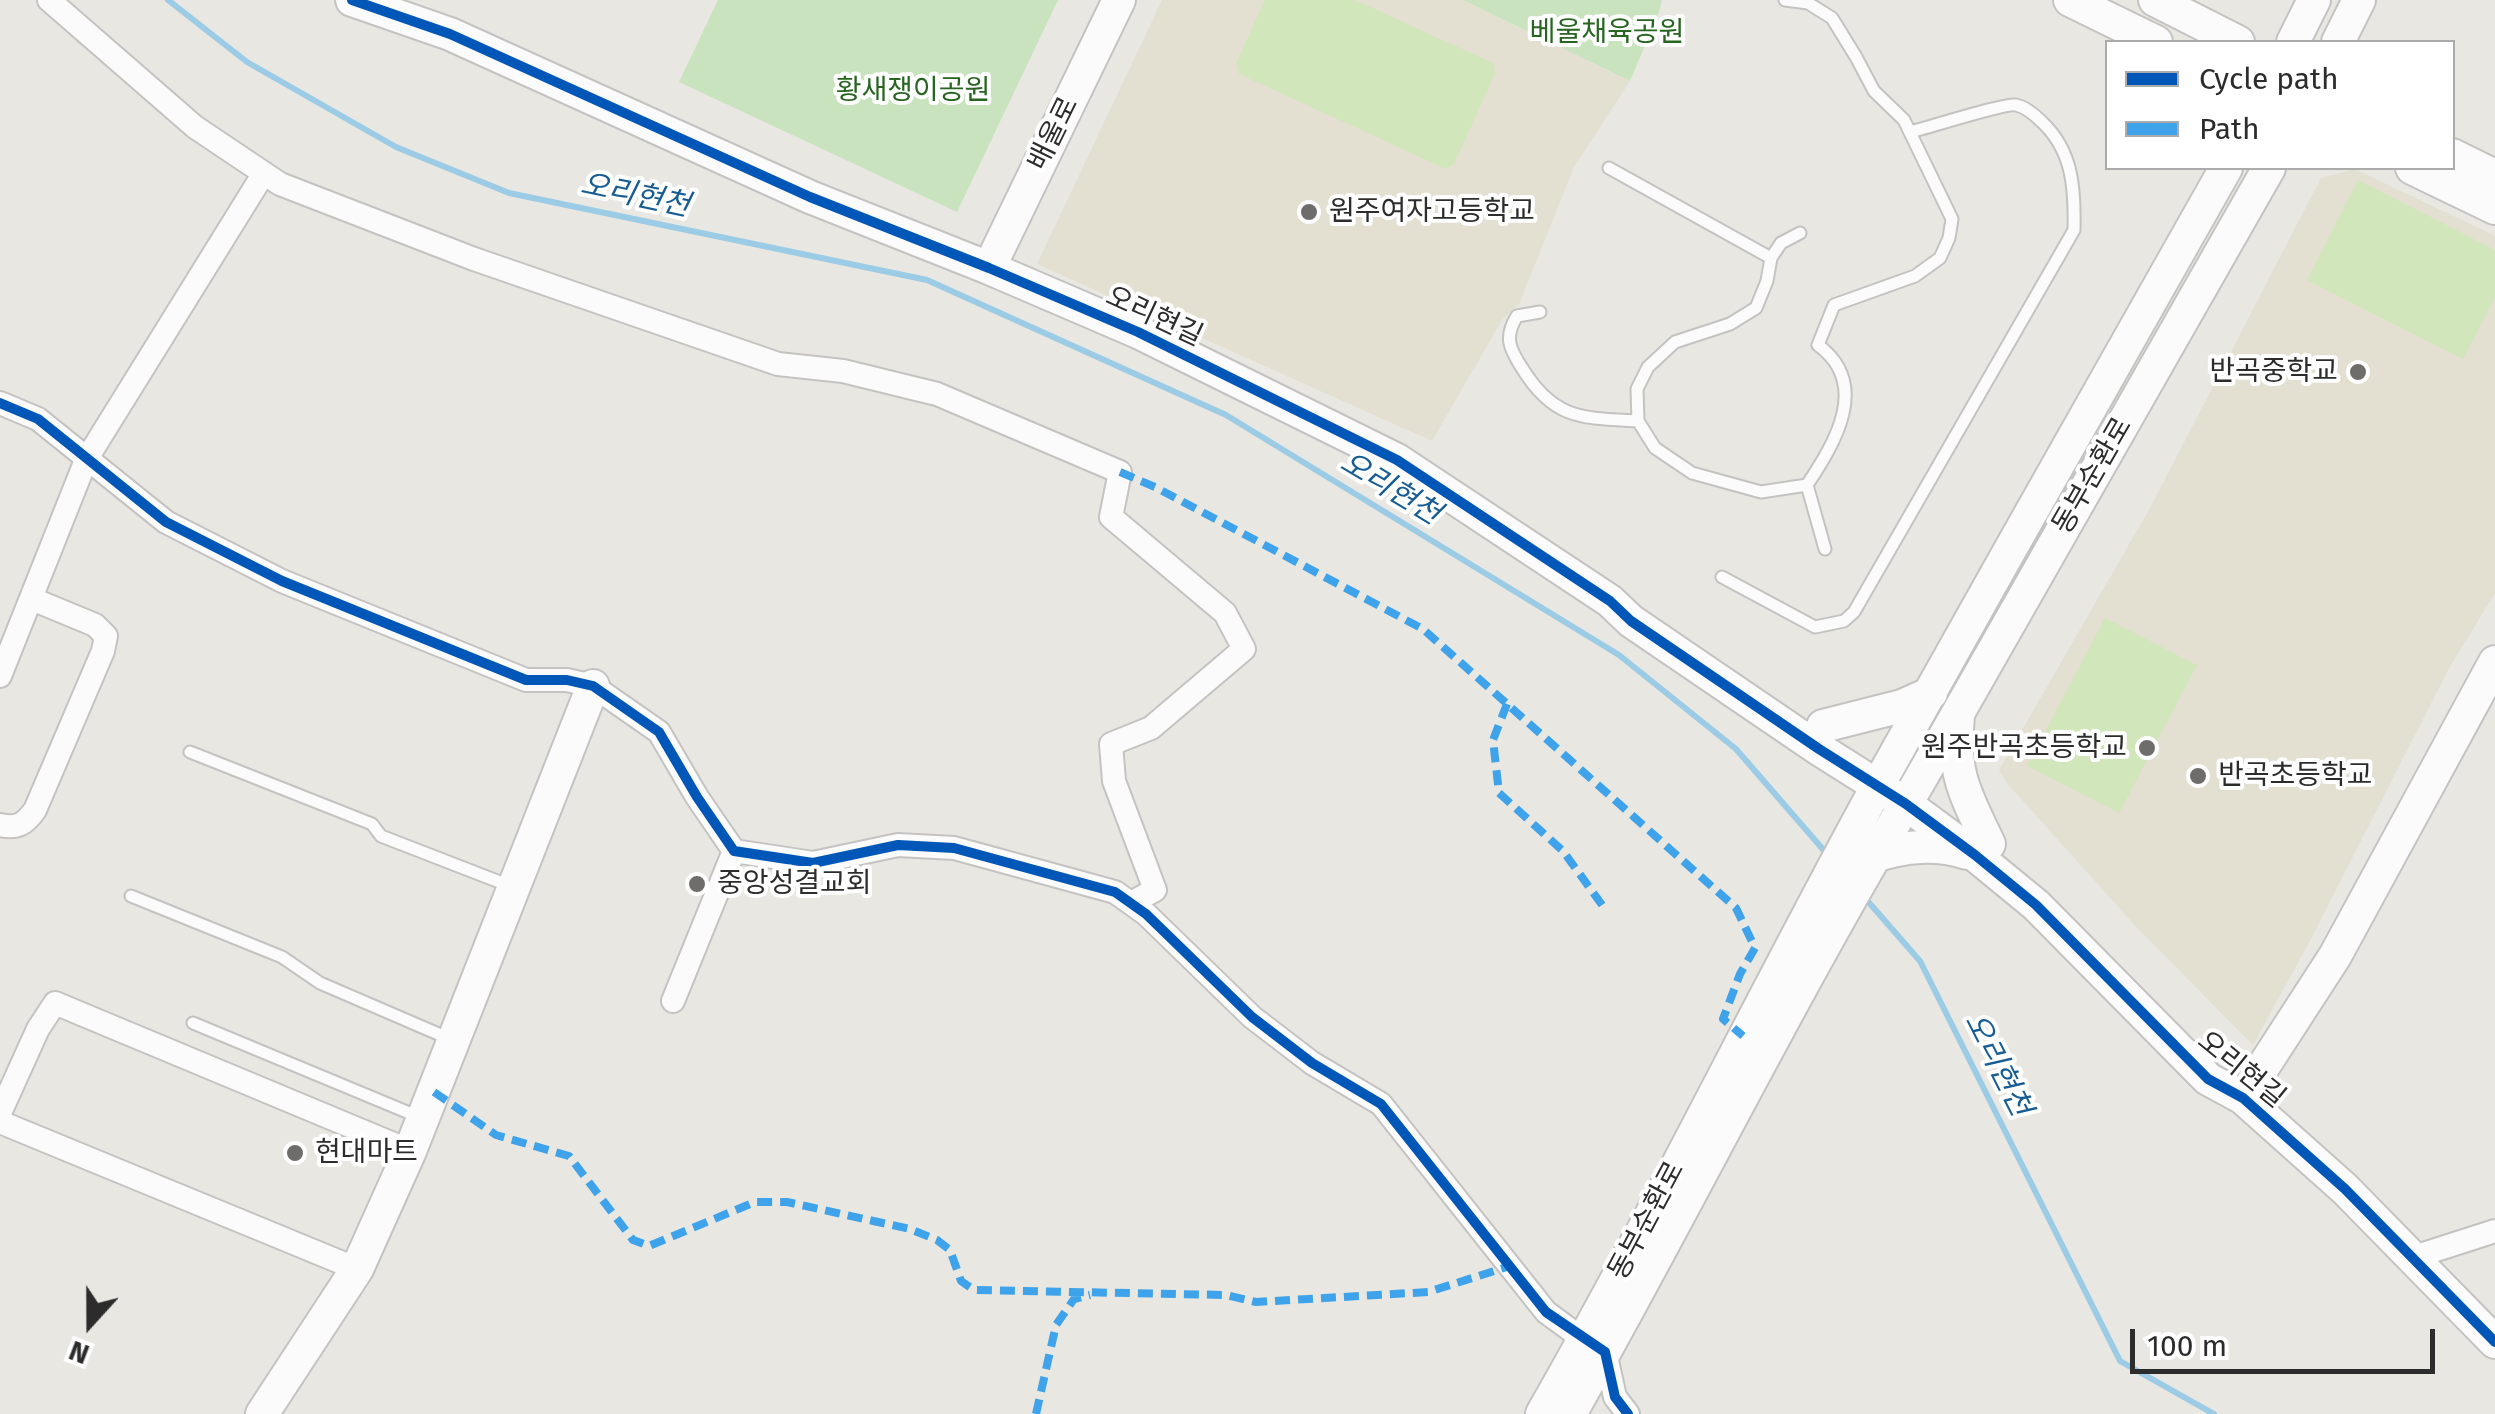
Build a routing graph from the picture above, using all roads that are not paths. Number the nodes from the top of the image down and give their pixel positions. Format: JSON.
{"nodes":[{"id":1,"x":49,"y":0,"type":"edge"},
{"id":2,"x":352,"y":0,"type":"edge"},
{"id":3,"x":1118,"y":0,"type":"edge"},
{"id":4,"x":1785,"y":0,"type":"edge"},
{"id":5,"x":2070,"y":0,"type":"edge"},
{"id":6,"x":2154,"y":0,"type":"edge"},
{"id":7,"x":2314,"y":0,"type":"edge"},
{"id":8,"x":2360,"y":0,"type":"edge"},
{"id":9,"x":2152,"y":40,"type":"edge"},
{"id":10,"x":2234,"y":40,"type":"edge"},
{"id":11,"x":2294,"y":40,"type":"edge"},
{"id":12,"x":2339,"y":40,"type":"edge"},
{"id":13,"x":1910,"y":132,"type":"junction"},
{"id":14,"x":2455,"y":156,"type":"edge"},
{"id":15,"x":1610,"y":168,"type":"dead end"},
{"id":16,"x":2225,"y":170,"type":"edge"},
{"id":17,"x":2269,"y":170,"type":"edge"},
{"id":18,"x":2416,"y":170,"type":"edge"},
{"id":19,"x":264,"y":173,"type":"junction"},
{"id":20,"x":2495,"y":176,"type":"edge"},
{"id":21,"x":2495,"y":208,"type":"edge"},
{"id":22,"x":1800,"y":233,"type":"dead end"},
{"id":23,"x":1770,"y":258,"type":"junction"},
{"id":24,"x":989,"y":268,"type":"junction"},
{"id":25,"x":1540,"y":312,"type":"dead end"},
{"id":26,"x":0,"y":404,"type":"edge"},
{"id":27,"x":1638,"y":420,"type":"junction"},
{"id":28,"x":86,"y":460,"type":"junction"},
{"id":29,"x":1806,"y":486,"type":"junction"},
{"id":30,"x":1825,"y":548,"type":"dead end"},
{"id":31,"x":1722,"y":577,"type":"dead end"},
{"id":32,"x":32,"y":598,"type":"junction"},
{"id":33,"x":2495,"y":662,"type":"edge"},
{"id":34,"x":0,"y":676,"type":"edge"},
{"id":35,"x":593,"y":686,"type":"junction"},
{"id":36,"x":1945,"y":701,"type":"junction"},
{"id":37,"x":1820,"y":737,"type":"junction"},
{"id":38,"x":190,"y":752,"type":"dead end"},
{"id":39,"x":1897,"y":786,"type":"junction"},
{"id":40,"x":0,"y":825,"type":"edge"},
{"id":41,"x":1861,"y":848,"type":"junction"},
{"id":42,"x":1982,"y":850,"type":"junction"},
{"id":43,"x":734,"y":851,"type":"junction"},
{"id":44,"x":514,"y":888,"type":"junction"},
{"id":45,"x":130,"y":896,"type":"dead end"},
{"id":46,"x":1131,"y":903,"type":"junction"},
{"id":47,"x":674,"y":1001,"type":"dead end"},
{"id":48,"x":193,"y":1023,"type":"dead end"},
{"id":49,"x":454,"y":1040,"type":"junction"},
{"id":50,"x":2243,"y":1098,"type":"junction"},
{"id":51,"x":0,"y":1113,"type":"edge"},
{"id":52,"x":423,"y":1119,"type":"junction"},
{"id":53,"x":0,"y":1122,"type":"edge"},
{"id":54,"x":410,"y":1151,"type":"junction"},
{"id":55,"x":2495,"y":1231,"type":"edge"},
{"id":56,"x":2410,"y":1258,"type":"junction"},
{"id":57,"x":357,"y":1269,"type":"junction"},
{"id":58,"x":2495,"y":1342,"type":"edge"},
{"id":59,"x":1595,"y":1346,"type":"junction"},
{"id":60,"x":262,"y":1414,"type":"edge"},
{"id":61,"x":1542,"y":1414,"type":"edge"},
{"id":62,"x":1570,"y":1414,"type":"edge"},
{"id":63,"x":1628,"y":1414,"type":"edge"}],
"edges":[{"from":1,"to":19,"type":"street"},
{"from":2,"to":24,"type":"street","name":"오리현길"},
{"from":3,"to":24,"type":"street","name":"배울로"},
{"from":4,"to":13,"type":"lane"},
{"from":5,"to":9,"type":"street"},
{"from":6,"to":10,"type":"street"},
{"from":7,"to":11,"type":"street"},
{"from":8,"to":12,"type":"street"},
{"from":13,"to":29,"type":"lane"},
{"from":13,"to":31,"type":"lane"},
{"from":14,"to":20,"type":"street"},
{"from":15,"to":23,"type":"lane"},
{"from":16,"to":36,"type":"street","name":"동부순환로"},
{"from":17,"to":36,"type":"street","name":"동부순환로"},
{"from":18,"to":21,"type":"street"},
{"from":19,"to":28,"type":"street"},
{"from":19,"to":46,"type":"street"},
{"from":22,"to":23,"type":"lane"},
{"from":23,"to":27,"type":"lane"},
{"from":24,"to":37,"type":"street","name":"오리현길"},
{"from":25,"to":27,"type":"lane"},
{"from":26,"to":28,"type":"street"},
{"from":27,"to":29,"type":"lane"},
{"from":28,"to":32,"type":"street"},
{"from":28,"to":35,"type":"street"},
{"from":29,"to":30,"type":"lane"},
{"from":32,"to":34,"type":"street"},
{"from":32,"to":40,"type":"street"},
{"from":33,"to":50,"type":"street"},
{"from":35,"to":43,"type":"street"},
{"from":35,"to":44,"type":"street"},
{"from":36,"to":37,"type":"street"},
{"from":36,"to":39,"type":"street","name":"동부순환로"},
{"from":36,"to":42,"type":"street"},
{"from":37,"to":39,"type":"street","name":"오리현길"},
{"from":37,"to":41,"type":"street"},
{"from":38,"to":44,"type":"lane"},
{"from":39,"to":41,"type":"street","name":"동부순환로"},
{"from":39,"to":42,"type":"street","name":"오리현길"},
{"from":41,"to":42,"type":"street"},
{"from":41,"to":59,"type":"street","name":"동부순환로"},
{"from":42,"to":50,"type":"street","name":"오리현길"},
{"from":43,"to":46,"type":"street"},
{"from":43,"to":47,"type":"street"},
{"from":44,"to":49,"type":"street"},
{"from":45,"to":49,"type":"lane"},
{"from":46,"to":59,"type":"street"},
{"from":48,"to":52,"type":"lane"},
{"from":49,"to":52,"type":"street"},
{"from":50,"to":56,"type":"street","name":"오리현길"},
{"from":51,"to":54,"type":"street"},
{"from":52,"to":54,"type":"street"},
{"from":53,"to":57,"type":"street"},
{"from":54,"to":57,"type":"street"},
{"from":55,"to":56,"type":"street"},
{"from":56,"to":58,"type":"street","name":"오리현길"},
{"from":57,"to":60,"type":"street"},
{"from":59,"to":61,"type":"street","name":"동부순환로"},
{"from":59,"to":62,"type":"street","name":"동부순환로"},
{"from":59,"to":63,"type":"street"}]}
